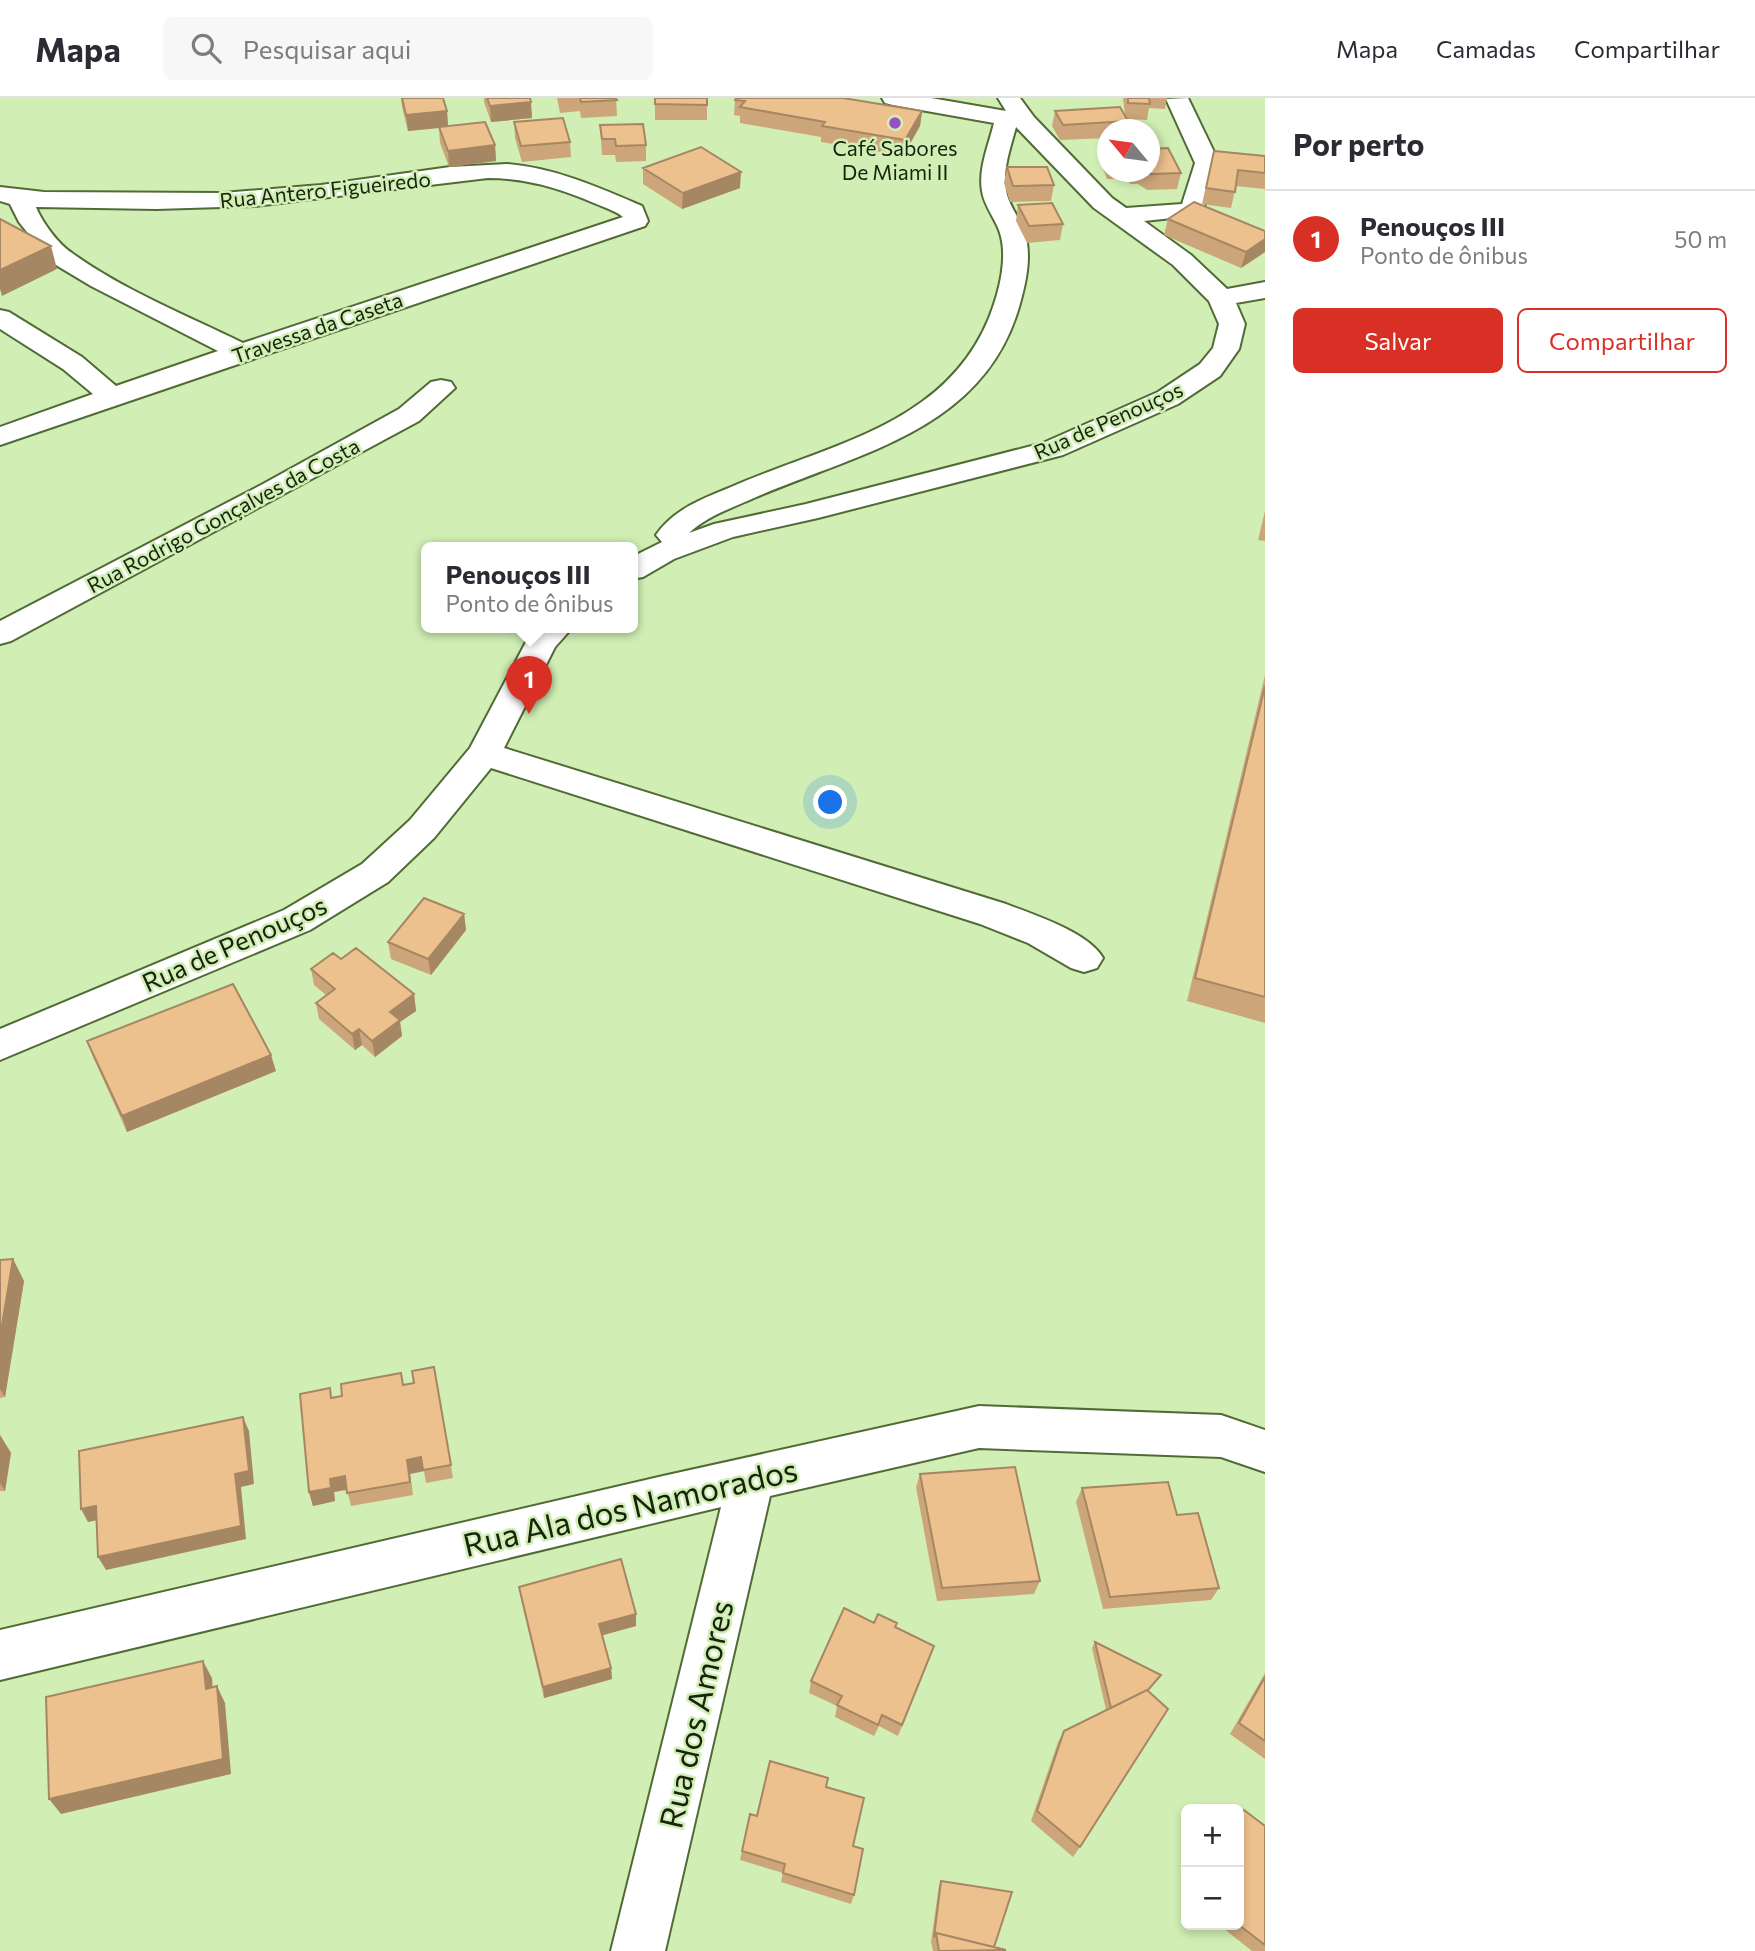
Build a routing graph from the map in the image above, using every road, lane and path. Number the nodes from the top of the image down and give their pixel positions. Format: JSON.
{"nodes":[{"id":1,"x":892,"y":98,"type":"edge"},
{"id":2,"x":1177,"y":99,"type":"edge"},
{"id":3,"x":936,"y":101,"type":"edge"},
{"id":4,"x":1014,"y":113,"type":"edge"},
{"id":5,"x":1207,"y":163,"type":"junction"},
{"id":6,"x":1265,"y":166,"type":"edge"},
{"id":7,"x":11,"y":197,"type":"edge"},
{"id":8,"x":1120,"y":216,"type":"junction"},
{"id":9,"x":636,"y":221,"type":"joint"},
{"id":10,"x":1265,"y":290,"type":"edge"},
{"id":11,"x":1221,"y":298,"type":"junction"},
{"id":12,"x":0,"y":318,"type":"edge"},
{"id":13,"x":240,"y":352,"type":"junction"},
{"id":14,"x":441,"y":388,"type":"dead end"},
{"id":15,"x":111,"y":397,"type":"junction"},
{"id":16,"x":0,"y":436,"type":"edge"},
{"id":17,"x":663,"y":552,"type":"junction"},
{"id":18,"x":638,"y":567,"type":"edge"},
{"id":19,"x":1,"y":633,"type":"edge"},
{"id":20,"x":551,"y":633,"type":"edge"},
{"id":21,"x":484,"y":754,"type":"junction"},
{"id":22,"x":1084,"y":958,"type":"dead end"},
{"id":23,"x":0,"y":1045,"type":"edge"},
{"id":24,"x":1265,"y":1451,"type":"edge"},
{"id":25,"x":751,"y":1478,"type":"junction"},
{"id":26,"x":0,"y":1655,"type":"edge"},
{"id":27,"x":638,"y":1951,"type":"edge"}],
"edges":[{"from":1,"to":3,"type":"street"},
{"from":2,"to":5,"type":"street"},
{"from":3,"to":4,"type":"street"},
{"from":4,"to":8,"type":"street","name":"Rua de Penouços"},
{"from":4,"to":17,"type":"street"},
{"from":5,"to":6,"type":"street"},
{"from":5,"to":8,"type":"street"},
{"from":7,"to":9,"type":"street","name":"Rua Antero Figueiredo"},
{"from":7,"to":13,"type":"street"},
{"from":8,"to":11,"type":"street","name":"Rua de Penouços"},
{"from":9,"to":13,"type":"street","name":"Travessa da Caseta"},
{"from":10,"to":11,"type":"street"},
{"from":11,"to":17,"type":"street","name":"Rua de Penouços"},
{"from":12,"to":15,"type":"street"},
{"from":13,"to":15,"type":"street","name":"Travessa da Caseta"},
{"from":14,"to":19,"type":"street","name":"Rua Rodrigo Gonçalves da Costa"},
{"from":15,"to":16,"type":"street","name":"Travessa da Caseta"},
{"from":17,"to":18,"type":"street","name":"Rua de Penouços"},
{"from":20,"to":21,"type":"street","name":"Rua de Penouços"},
{"from":21,"to":22,"type":"street"},
{"from":21,"to":23,"type":"street","name":"Rua de Penouços"},
{"from":24,"to":25,"type":"street","name":"Rua Ala dos Namorados"},
{"from":25,"to":26,"type":"street","name":"Rua Ala dos Namorados"},
{"from":25,"to":27,"type":"street","name":"Rua dos Amores"}]}
